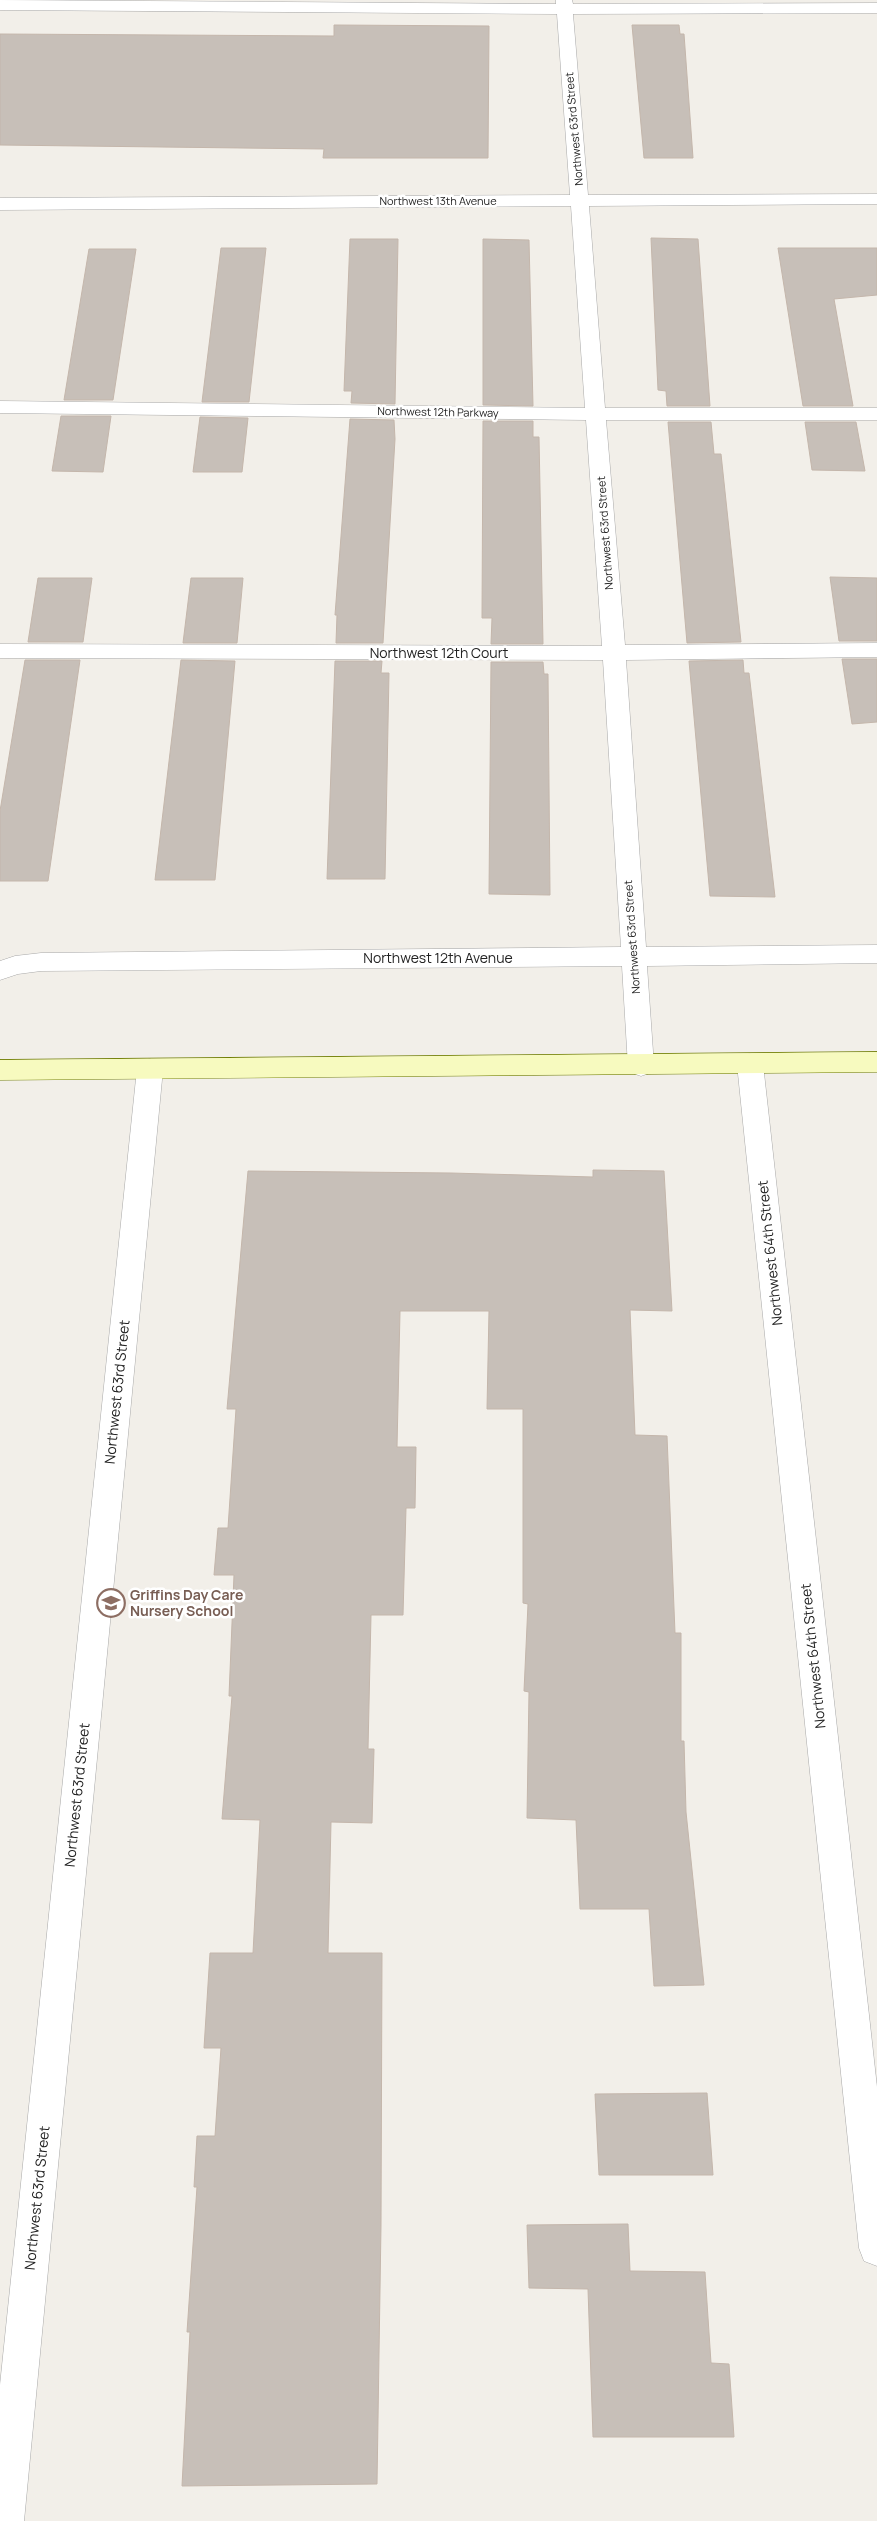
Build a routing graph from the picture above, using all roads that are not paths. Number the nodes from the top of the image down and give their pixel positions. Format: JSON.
{"nodes":[{"id":1,"x":564,"y":4,"type":"edge"},
{"id":2,"x":0,"y":5,"type":"edge"},
{"id":3,"x":877,"y":8,"type":"edge"},
{"id":4,"x":877,"y":199,"type":"edge"},
{"id":5,"x":580,"y":200,"type":"junction"},
{"id":6,"x":0,"y":204,"type":"edge"},
{"id":7,"x":0,"y":407,"type":"edge"},
{"id":8,"x":596,"y":414,"type":"junction"},
{"id":9,"x":877,"y":414,"type":"edge"},
{"id":10,"x":877,"y":650,"type":"edge"},
{"id":11,"x":0,"y":651,"type":"edge"},
{"id":12,"x":614,"y":653,"type":"junction"},
{"id":13,"x":877,"y":954,"type":"edge"},
{"id":14,"x":633,"y":957,"type":"junction"},
{"id":15,"x":0,"y":971,"type":"edge"},
{"id":16,"x":877,"y":1062,"type":"edge"},
{"id":17,"x":750,"y":1064,"type":"junction"},
{"id":18,"x":641,"y":1066,"type":"junction"},
{"id":19,"x":150,"y":1069,"type":"junction"},
{"id":20,"x":0,"y":1070,"type":"edge"},
{"id":21,"x":877,"y":2248,"type":"edge"},
{"id":22,"x":5,"y":2521,"type":"edge"}],
"edges":[{"from":1,"to":2,"type":"street"},
{"from":1,"to":3,"type":"street"},
{"from":1,"to":5,"type":"street","name":"Northwest 63rd Street"},
{"from":4,"to":5,"type":"street","name":"Northwest 13th Avenue"},
{"from":5,"to":6,"type":"street","name":"Northwest 13th Avenue"},
{"from":5,"to":8,"type":"street","name":"Northwest 63rd Street"},
{"from":7,"to":8,"type":"street","name":"Northwest 12th Parkway"},
{"from":8,"to":9,"type":"street","name":"Northwest 12th Parkway"},
{"from":8,"to":12,"type":"street","name":"Northwest 63rd Street"},
{"from":10,"to":12,"type":"street","name":"Northwest 12th Court"},
{"from":11,"to":12,"type":"street","name":"Northwest 12th Court"},
{"from":12,"to":14,"type":"street","name":"Northwest 63rd Street"},
{"from":13,"to":14,"type":"street","name":"Northwest 12th Avenue"},
{"from":14,"to":15,"type":"street","name":"Northwest 12th Avenue"},
{"from":14,"to":18,"type":"street","name":"Northwest 63rd Street"},
{"from":16,"to":17,"type":"main road"},
{"from":17,"to":18,"type":"main road"},
{"from":17,"to":21,"type":"street","name":"Northwest 64th Street"},
{"from":18,"to":19,"type":"main road"},
{"from":19,"to":20,"type":"main road"},
{"from":19,"to":22,"type":"street","name":"Northwest 63rd Street"}]}
